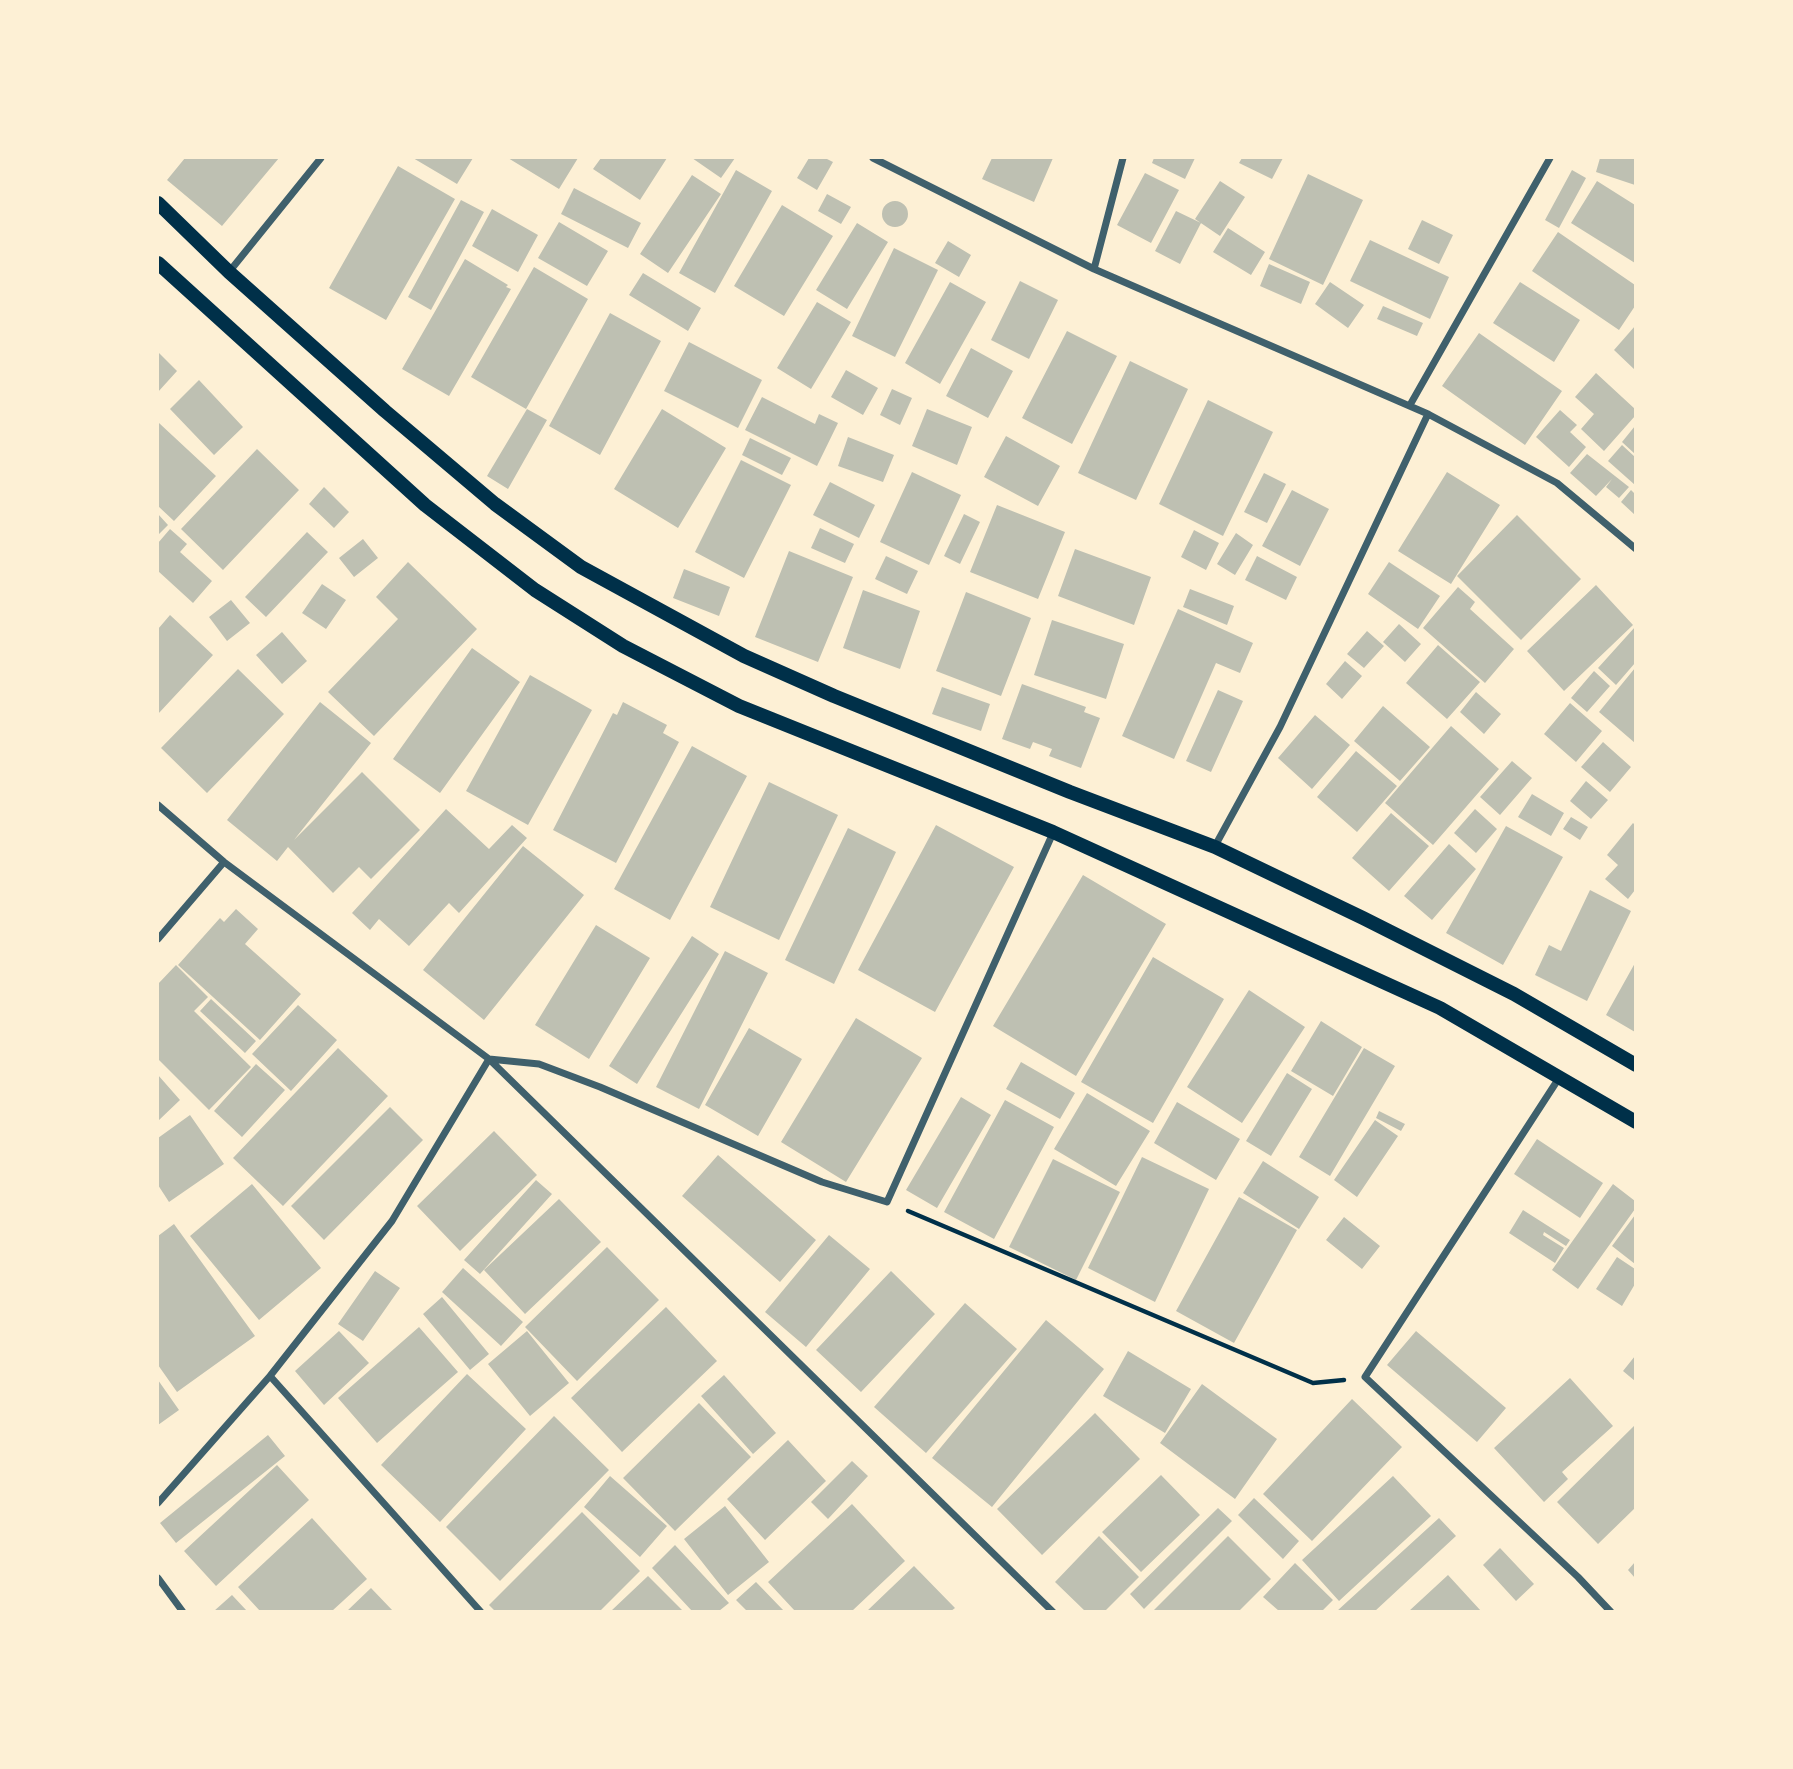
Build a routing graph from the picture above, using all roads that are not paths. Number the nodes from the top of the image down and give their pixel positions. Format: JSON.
{"nodes":[{"id":1,"x":321,"y":158,"type":"edge"},
{"id":2,"x":873,"y":158,"type":"edge"},
{"id":3,"x":1123,"y":158,"type":"edge"},
{"id":4,"x":1550,"y":158,"type":"edge"},
{"id":5,"x":158,"y":203,"type":"edge"},
{"id":6,"x":158,"y":264,"type":"edge"},
{"id":7,"x":1094,"y":269,"type":"junction"},
{"id":8,"x":229,"y":272,"type":"junction"},
{"id":9,"x":1410,"y":405,"type":"junction"},
{"id":10,"x":1428,"y":414,"type":"junction"},
{"id":11,"x":1636,"y":549,"type":"edge"},
{"id":12,"x":158,"y":805,"type":"edge"},
{"id":13,"x":1053,"y":832,"type":"junction"},
{"id":14,"x":1214,"y":847,"type":"junction"},
{"id":15,"x":224,"y":862,"type":"junction"},
{"id":16,"x":158,"y":939,"type":"edge"},
{"id":17,"x":489,"y":1059,"type":"junction"},
{"id":18,"x":1636,"y":1065,"type":"edge"},
{"id":19,"x":1559,"y":1078,"type":"junction"},
{"id":20,"x":1636,"y":1122,"type":"edge"},
{"id":21,"x":270,"y":1376,"type":"junction"},
{"id":22,"x":158,"y":1503,"type":"edge"},
{"id":23,"x":158,"y":1578,"type":"edge"},
{"id":24,"x":183,"y":1612,"type":"edge"},
{"id":25,"x":481,"y":1612,"type":"edge"},
{"id":26,"x":1053,"y":1612,"type":"edge"},
{"id":27,"x":1611,"y":1612,"type":"edge"}],
"edges":[{"from":1,"to":8,"type":"street"},
{"from":2,"to":7,"type":"street"},
{"from":3,"to":7,"type":"street"},
{"from":4,"to":9,"type":"street"},
{"from":5,"to":8,"type":"main road"},
{"from":6,"to":13,"type":"main road"},
{"from":7,"to":9,"type":"street"},
{"from":8,"to":14,"type":"main road"},
{"from":9,"to":10,"type":"street"},
{"from":10,"to":11,"type":"street"},
{"from":10,"to":14,"type":"street"},
{"from":12,"to":15,"type":"street"},
{"from":13,"to":17,"type":"street"},
{"from":13,"to":19,"type":"main road"},
{"from":14,"to":18,"type":"main road"},
{"from":15,"to":16,"type":"street"},
{"from":15,"to":17,"type":"street"},
{"from":17,"to":21,"type":"street"},
{"from":17,"to":26,"type":"street"},
{"from":19,"to":20,"type":"main road"},
{"from":19,"to":27,"type":"street"},
{"from":21,"to":22,"type":"street"},
{"from":21,"to":25,"type":"street"},
{"from":23,"to":24,"type":"street"}]}
